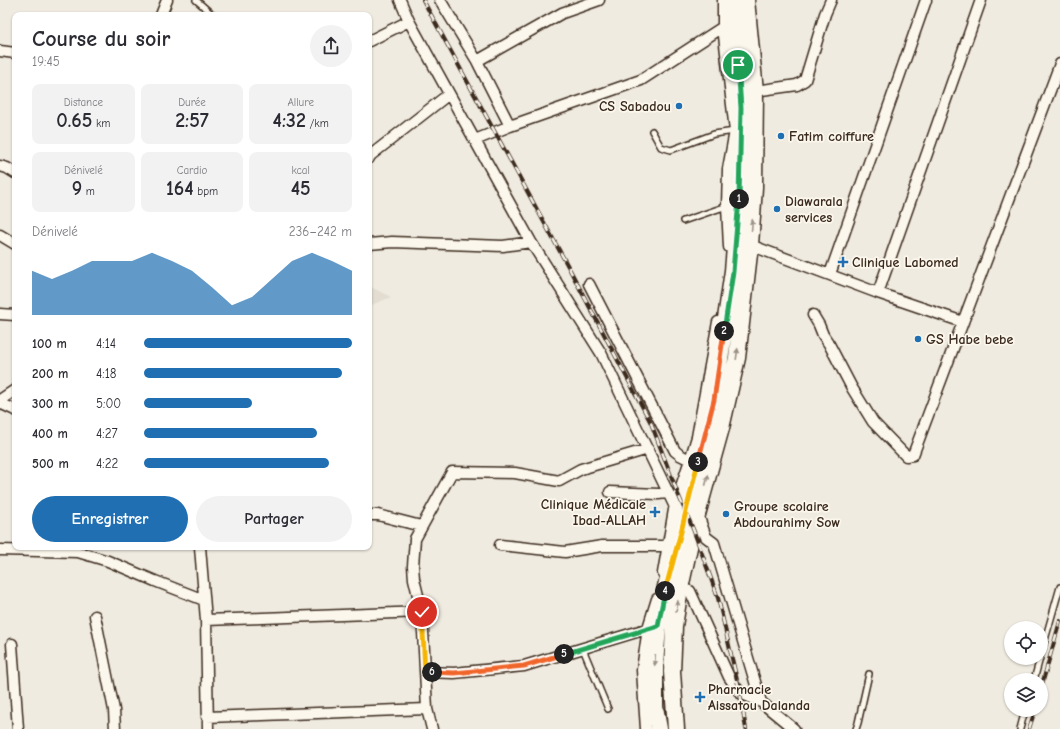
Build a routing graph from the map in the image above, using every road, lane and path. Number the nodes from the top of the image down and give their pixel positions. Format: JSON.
{"nodes":[{"id":1,"x":167,"y":0,"type":"edge"},
{"id":2,"x":196,"y":0,"type":"edge"},
{"id":3,"x":400,"y":0,"type":"edge"},
{"id":4,"x":440,"y":0,"type":"edge"},
{"id":5,"x":599,"y":0,"type":"edge"},
{"id":6,"x":723,"y":0,"type":"edge"},
{"id":7,"x":732,"y":0,"type":"edge"},
{"id":8,"x":746,"y":0,"type":"edge"},
{"id":9,"x":831,"y":0,"type":"edge"},
{"id":10,"x":926,"y":0,"type":"edge"},
{"id":11,"x":981,"y":0,"type":"edge"},
{"id":12,"x":162,"y":12,"type":"edge"},
{"id":13,"x":210,"y":12,"type":"edge"},
{"id":14,"x":409,"y":21,"type":"junction"},
{"id":15,"x":723,"y":27,"type":"junction"},
{"id":16,"x":372,"y":39,"type":"edge"},
{"id":17,"x":0,"y":51,"type":"edge"},
{"id":18,"x":12,"y":53,"type":"edge"},
{"id":19,"x":477,"y":61,"type":"junction"},
{"id":20,"x":1060,"y":64,"type":"edge"},
{"id":21,"x":755,"y":91,"type":"junction"},
{"id":22,"x":449,"y":94,"type":"junction"},
{"id":23,"x":510,"y":126,"type":"junction"},
{"id":24,"x":652,"y":131,"type":"dead end"},
{"id":25,"x":735,"y":131,"type":"junction"},
{"id":26,"x":475,"y":140,"type":"junction"},
{"id":27,"x":372,"y":154,"type":"edge"},
{"id":28,"x":0,"y":166,"type":"edge"},
{"id":29,"x":12,"y":172,"type":"edge"},
{"id":30,"x":727,"y":206,"type":"junction"},
{"id":31,"x":683,"y":222,"type":"dead end"},
{"id":32,"x":0,"y":235,"type":"edge"},
{"id":33,"x":12,"y":242,"type":"edge"},
{"id":34,"x":531,"y":242,"type":"junction"},
{"id":35,"x":372,"y":244,"type":"edge"},
{"id":36,"x":750,"y":245,"type":"junction"},
{"id":37,"x":830,"y":274,"type":"junction"},
{"id":38,"x":589,"y":284,"type":"dead end"},
{"id":39,"x":878,"y":292,"type":"junction"},
{"id":40,"x":0,"y":314,"type":"edge"},
{"id":41,"x":12,"y":314,"type":"edge"},
{"id":42,"x":813,"y":315,"type":"dead end"},
{"id":43,"x":963,"y":322,"type":"junction"},
{"id":44,"x":12,"y":392,"type":"edge"},
{"id":45,"x":0,"y":402,"type":"edge"},
{"id":46,"x":12,"y":408,"type":"edge"},
{"id":47,"x":648,"y":449,"type":"junction"},
{"id":48,"x":690,"y":460,"type":"junction"},
{"id":49,"x":610,"y":492,"type":"dead end"},
{"id":50,"x":668,"y":493,"type":"junction"},
{"id":51,"x":675,"y":504,"type":"junction"},
{"id":52,"x":372,"y":515,"type":"edge"},
{"id":53,"x":698,"y":515,"type":"junction"},
{"id":54,"x":421,"y":526,"type":"junction"},
{"id":55,"x":681,"y":532,"type":"junction"},
{"id":56,"x":500,"y":545,"type":"dead end"},
{"id":57,"x":667,"y":546,"type":"junction"},
{"id":58,"x":0,"y":550,"type":"edge"},
{"id":59,"x":79,"y":550,"type":"edge"},
{"id":60,"x":200,"y":550,"type":"edge"},
{"id":61,"x":1060,"y":587,"type":"edge"},
{"id":62,"x":680,"y":588,"type":"junction"},
{"id":63,"x":204,"y":600,"type":"junction"},
{"id":64,"x":422,"y":612,"type":"junction"},
{"id":65,"x":95,"y":616,"type":"dead end"},
{"id":66,"x":206,"y":620,"type":"junction"},
{"id":67,"x":653,"y":627,"type":"junction"},
{"id":68,"x":1048,"y":629,"type":"edge"},
{"id":69,"x":12,"y":644,"type":"dead end"},
{"id":70,"x":583,"y":649,"type":"junction"},
{"id":71,"x":425,"y":672,"type":"junction"},
{"id":72,"x":869,"y":674,"type":"dead end"},
{"id":73,"x":761,"y":702,"type":"junction"},
{"id":74,"x":427,"y":709,"type":"junction"},
{"id":75,"x":608,"y":709,"type":"dead end"},
{"id":76,"x":207,"y":717,"type":"junction"},
{"id":77,"x":1023,"y":717,"type":"edge"},
{"id":78,"x":18,"y":729,"type":"edge"},
{"id":79,"x":115,"y":729,"type":"edge"},
{"id":80,"x":208,"y":729,"type":"edge"},
{"id":81,"x":432,"y":729,"type":"edge"},
{"id":82,"x":646,"y":729,"type":"edge"},
{"id":83,"x":659,"y":729,"type":"edge"},
{"id":84,"x":676,"y":729,"type":"edge"},
{"id":85,"x":794,"y":729,"type":"edge"},
{"id":86,"x":856,"y":729,"type":"edge"},
{"id":87,"x":1020,"y":729,"type":"edge"}],
"edges":[{"from":1,"to":12,"type":"street"},
{"from":2,"to":13,"type":"lane"},
{"from":3,"to":14,"type":"street"},
{"from":4,"to":19,"type":"street"},
{"from":5,"to":19,"type":"street"},
{"from":6,"to":15,"type":"street"},
{"from":7,"to":55,"type":"main road"},
{"from":8,"to":21,"type":"main road"},
{"from":9,"to":21,"type":"street"},
{"from":10,"to":37,"type":"street"},
{"from":11,"to":39,"type":"street"},
{"from":14,"to":16,"type":"street"},
{"from":14,"to":22,"type":"street"},
{"from":15,"to":23,"type":"street"},
{"from":15,"to":25,"type":"street"},
{"from":17,"to":18,"type":"street"},
{"from":19,"to":23,"type":"street"},
{"from":20,"to":43,"type":"street"},
{"from":36,"to":21,"type":"main road","one_way":true},
{"from":22,"to":26,"type":"street"},
{"from":22,"to":27,"type":"street"},
{"from":23,"to":26,"type":"street"},
{"from":24,"to":25,"type":"lane"},
{"from":25,"to":30,"type":"street"},
{"from":26,"to":34,"type":"street"},
{"from":28,"to":29,"type":"street"},
{"from":30,"to":31,"type":"lane"},
{"from":30,"to":48,"type":"street"},
{"from":32,"to":33,"type":"street"},
{"from":34,"to":35,"type":"street"},
{"from":34,"to":47,"type":"street"},
{"from":36,"to":37,"type":"street"},
{"from":53,"to":36,"type":"main road","one_way":true},
{"from":37,"to":39,"type":"street"},
{"from":38,"to":48,"type":"street"},
{"from":39,"to":43,"type":"street"},
{"from":40,"to":41,"type":"street"},
{"from":42,"to":43,"type":"street"},
{"from":44,"to":45,"type":"street"},
{"from":45,"to":46,"type":"street"},
{"from":47,"to":50,"type":"street"},
{"from":47,"to":54,"type":"street"},
{"from":48,"to":51,"type":"street"},
{"from":49,"to":50,"type":"street"},
{"from":50,"to":51,"type":"street"},
{"from":51,"to":55,"type":"street"},
{"from":51,"to":57,"type":"street"},
{"from":52,"to":54,"type":"street"},
{"from":53,"to":62,"type":"main road"},
{"from":53,"to":73,"type":"street"},
{"from":54,"to":64,"type":"street"},
{"from":55,"to":67,"type":"main road"},
{"from":56,"to":57,"type":"street"},
{"from":57,"to":67,"type":"street"},
{"from":58,"to":59,"type":"street"},
{"from":59,"to":63,"type":"street"},
{"from":60,"to":63,"type":"street"},
{"from":61,"to":68,"type":"lane"},
{"from":62,"to":73,"type":"street"},
{"from":84,"to":62,"type":"main road","one_way":true},
{"from":63,"to":66,"type":"street"},
{"from":64,"to":66,"type":"street"},
{"from":64,"to":71,"type":"street"},
{"from":65,"to":79,"type":"street"},
{"from":66,"to":76,"type":"street"},
{"from":67,"to":70,"type":"street"},
{"from":67,"to":82,"type":"street"},
{"from":67,"to":83,"type":"main road","one_way":true},
{"from":69,"to":78,"type":"street"},
{"from":70,"to":71,"type":"street"},
{"from":70,"to":75,"type":"lane"},
{"from":71,"to":74,"type":"street"},
{"from":72,"to":86,"type":"lane"},
{"from":73,"to":85,"type":"street"},
{"from":74,"to":76,"type":"street"},
{"from":74,"to":81,"type":"street"},
{"from":76,"to":80,"type":"street"},
{"from":77,"to":87,"type":"lane"}]}
